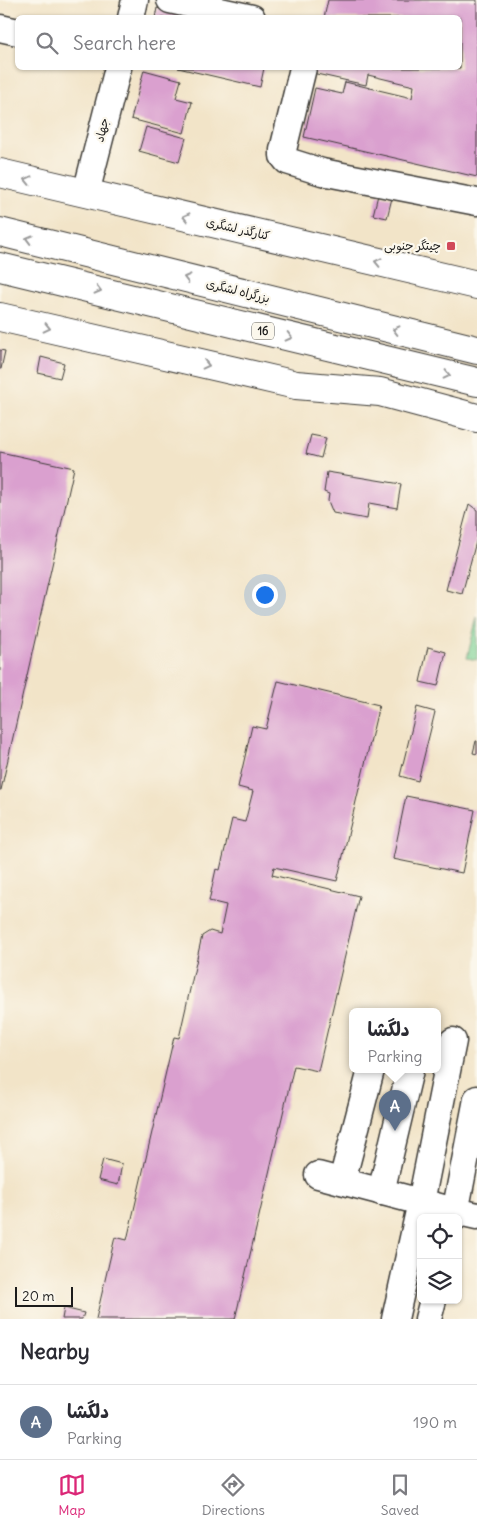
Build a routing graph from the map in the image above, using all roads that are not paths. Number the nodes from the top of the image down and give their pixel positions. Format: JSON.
{"nodes":[{"id":1,"x":135,"y":0,"type":"edge"},
{"id":2,"x":170,"y":0,"type":"edge"},
{"id":3,"x":132,"y":15,"type":"edge"},
{"id":4,"x":238,"y":15,"type":"edge"},
{"id":5,"x":0,"y":28,"type":"edge"},
{"id":6,"x":15,"y":31,"type":"edge"},
{"id":7,"x":117,"y":70,"type":"edge"},
{"id":8,"x":303,"y":70,"type":"edge"},
{"id":9,"x":0,"y":173,"type":"edge"},
{"id":10,"x":86,"y":193,"type":"junction"},
{"id":11,"x":477,"y":202,"type":"edge"},
{"id":12,"x":0,"y":232,"type":"edge"},
{"id":13,"x":0,"y":267,"type":"edge"},
{"id":14,"x":404,"y":268,"type":"junction"},
{"id":15,"x":477,"y":284,"type":"edge"},
{"id":16,"x":477,"y":300,"type":"edge"},
{"id":17,"x":0,"y":317,"type":"edge"},
{"id":18,"x":477,"y":350,"type":"edge"},
{"id":19,"x":477,"y":382,"type":"edge"},
{"id":20,"x":296,"y":386,"type":"junction"},
{"id":21,"x":380,"y":392,"type":"junction"},
{"id":22,"x":477,"y":400,"type":"edge"},
{"id":23,"x":477,"y":418,"type":"edge"},
{"id":24,"x":477,"y":438,"type":"edge"},
{"id":25,"x":453,"y":1041,"type":"dead end"},
{"id":26,"x":370,"y":1073,"type":"edge"},
{"id":27,"x":409,"y":1073,"type":"edge"},
{"id":28,"x":477,"y":1099,"type":"edge"},
{"id":29,"x":381,"y":1192,"type":"junction"},
{"id":30,"x":421,"y":1202,"type":"junction"},
{"id":31,"x":459,"y":1214,"type":"edge"},
{"id":32,"x":462,"y":1215,"type":"edge"},
{"id":33,"x":432,"y":1304,"type":"edge"},
{"id":34,"x":395,"y":1319,"type":"edge"},
{"id":35,"x":428,"y":1319,"type":"edge"}],
"edges":[{"from":1,"to":3,"type":"street"},
{"from":2,"to":4,"type":"street"},
{"from":5,"to":6,"type":"street"},
{"from":7,"to":10,"type":"street","name":"جهاد"},
{"from":8,"to":11,"type":"street"},
{"from":10,"to":9,"type":"main road","name":"کنارگذر لشگری","one_way":true},
{"from":14,"to":10,"type":"main road","name":"کنارگذر لشگری","one_way":true},
{"from":18,"to":12,"type":"main road","name":"بزرگراه لشگری","one_way":true},
{"from":13,"to":19,"type":"main road","number":"16","one_way":true},
{"from":14,"to":15,"type":"main road","name":"کنارگذر لشگری"},
{"from":14,"to":16,"type":"main road"},
{"from":17,"to":20,"type":"main road","one_way":true},
{"from":20,"to":21,"type":"main road"},
{"from":20,"to":24,"type":"main road"},
{"from":21,"to":22,"type":"main road"},
{"from":21,"to":23,"type":"main road"},
{"from":25,"to":30,"type":"street"},
{"from":26,"to":29,"type":"street"},
{"from":27,"to":29,"type":"street"},
{"from":28,"to":32,"type":"street"},
{"from":29,"to":30,"type":"street"},
{"from":30,"to":31,"type":"street"},
{"from":30,"to":34,"type":"street"},
{"from":33,"to":35,"type":"street"}]}
